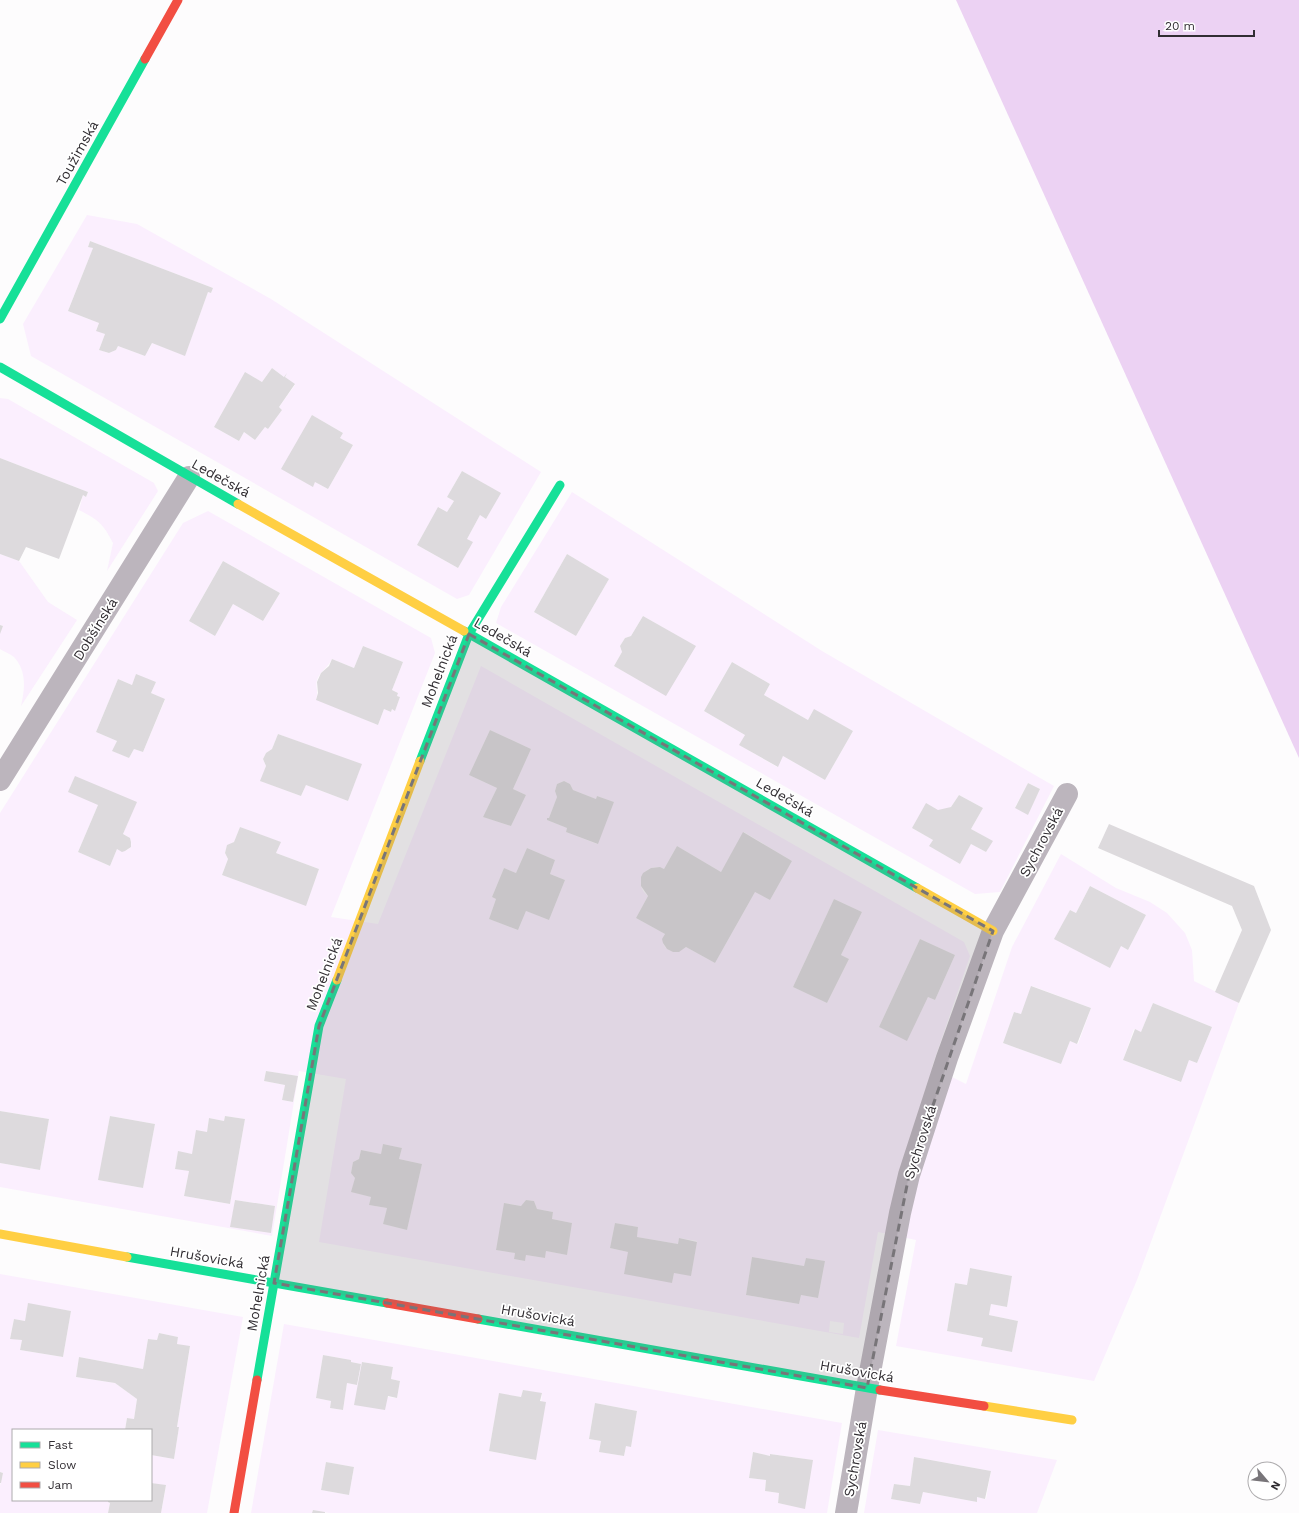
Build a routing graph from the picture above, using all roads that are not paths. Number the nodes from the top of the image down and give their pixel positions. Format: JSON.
{"nodes":[{"id":1,"x":178,"y":0,"type":"edge"},
{"id":2,"x":0,"y":319,"type":"edge"},
{"id":3,"x":0,"y":367,"type":"edge"},
{"id":4,"x":189,"y":477,"type":"junction"},
{"id":5,"x":560,"y":485,"type":"dead end"},
{"id":6,"x":469,"y":634,"type":"junction"},
{"id":7,"x":0,"y":780,"type":"edge"},
{"id":8,"x":1067,"y":794,"type":"dead end"},
{"id":9,"x":993,"y":931,"type":"junction"},
{"id":10,"x":0,"y":1234,"type":"edge"},
{"id":11,"x":274,"y":1283,"type":"junction"},
{"id":12,"x":867,"y":1388,"type":"junction"},
{"id":13,"x":1072,"y":1420,"type":"dead end"},
{"id":14,"x":234,"y":1513,"type":"edge"},
{"id":15,"x":846,"y":1513,"type":"edge"}],
"edges":[{"from":1,"to":2,"type":"street","name":"Toužimská"},
{"from":3,"to":4,"type":"street","name":"Ledečská"},
{"from":4,"to":6,"type":"street","name":"Ledečská"},
{"from":4,"to":7,"type":"street","name":"Dobšínská"},
{"from":5,"to":6,"type":"street","name":"Mohelnická"},
{"from":6,"to":9,"type":"street","name":"Ledečská"},
{"from":6,"to":11,"type":"street","name":"Mohelnická"},
{"from":8,"to":9,"type":"street","name":"Sychrovská"},
{"from":9,"to":12,"type":"street","name":"Sychrovská"},
{"from":10,"to":11,"type":"street","name":"Hrušovická"},
{"from":11,"to":12,"type":"street","name":"Hrušovická"},
{"from":11,"to":14,"type":"street","name":"Mohelnická"},
{"from":12,"to":13,"type":"street","name":"Hrušovická"},
{"from":12,"to":15,"type":"street","name":"Sychrovská"}]}
